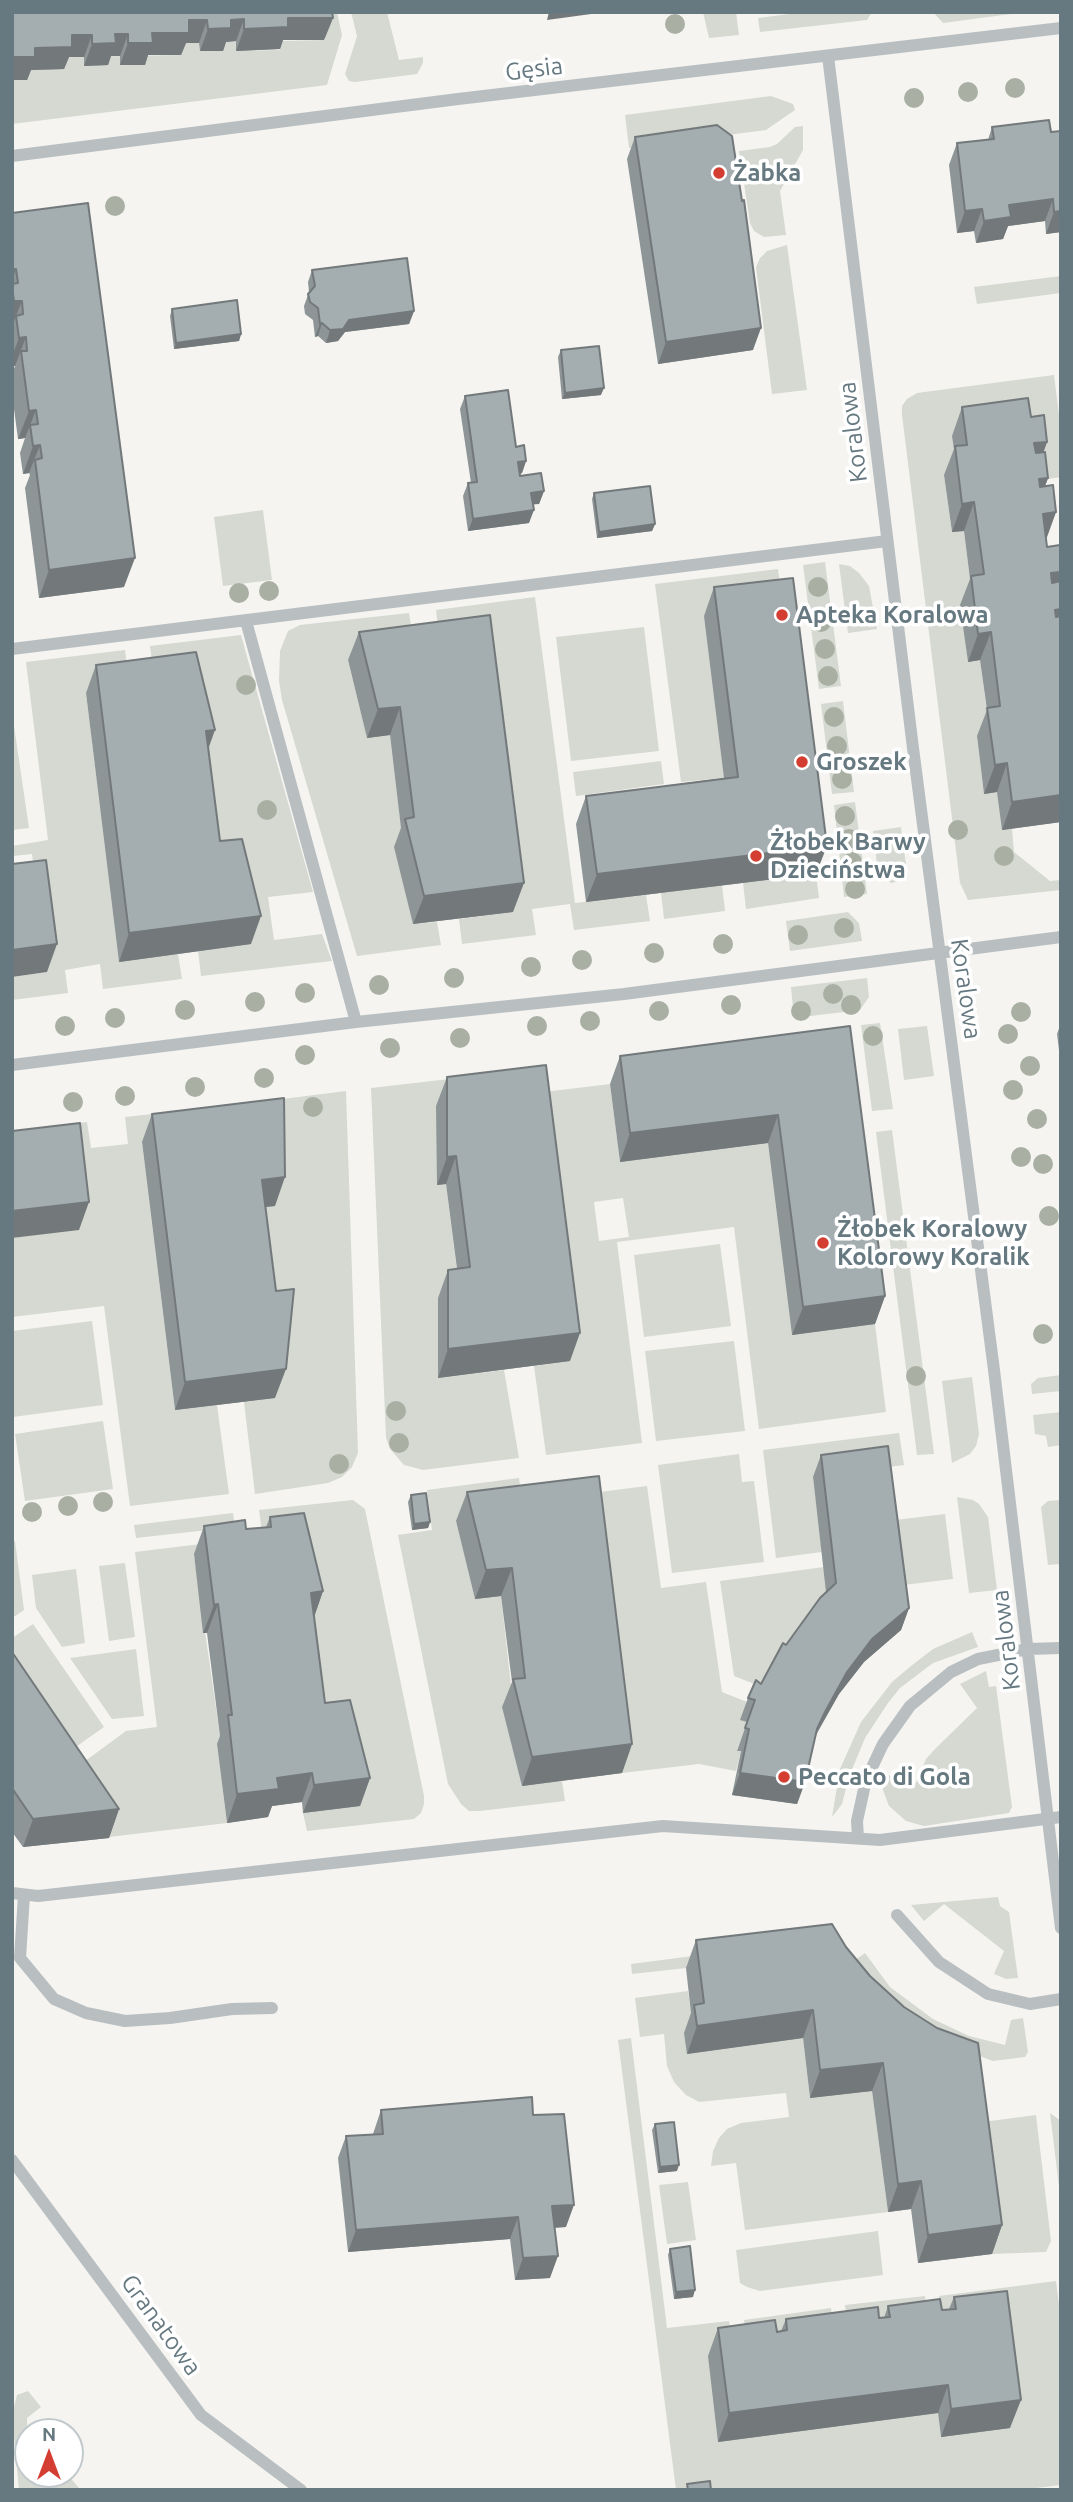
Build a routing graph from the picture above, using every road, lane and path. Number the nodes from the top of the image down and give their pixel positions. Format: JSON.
{"nodes":[{"id":1,"x":1061,"y":28,"type":"edge"},
{"id":2,"x":828,"y":56,"type":"junction"},
{"id":3,"x":12,"y":156,"type":"edge"},
{"id":4,"x":887,"y":541,"type":"junction"},
{"id":5,"x":246,"y":621,"type":"junction"},
{"id":6,"x":12,"y":649,"type":"edge"},
{"id":7,"x":1061,"y":937,"type":"edge"},
{"id":8,"x":941,"y":952,"type":"junction"},
{"id":9,"x":356,"y":1022,"type":"junction"},
{"id":10,"x":12,"y":1065,"type":"edge"},
{"id":11,"x":1061,"y":1648,"type":"edge"},
{"id":12,"x":1028,"y":1649,"type":"junction"},
{"id":13,"x":1054,"y":1817,"type":"edge"},
{"id":14,"x":858,"y":1838,"type":"junction"},
{"id":15,"x":18,"y":1894,"type":"edge"},
{"id":16,"x":897,"y":1915,"type":"dead end"},
{"id":17,"x":1061,"y":1928,"type":"edge"},
{"id":18,"x":1061,"y":1999,"type":"edge"},
{"id":19,"x":272,"y":2008,"type":"dead end"},
{"id":20,"x":12,"y":2160,"type":"edge"},
{"id":21,"x":301,"y":2490,"type":"edge"}],
"edges":[{"from":1,"to":2,"type":"street","name":"Gęsia"},
{"from":2,"to":3,"type":"street","name":"Gęsia"},
{"from":2,"to":4,"type":"street","name":"Koralowa"},
{"from":4,"to":5,"type":"street"},
{"from":4,"to":8,"type":"street","name":"Koralowa"},
{"from":5,"to":6,"type":"street"},
{"from":5,"to":9,"type":"street"},
{"from":7,"to":8,"type":"street"},
{"from":8,"to":9,"type":"street"},
{"from":8,"to":12,"type":"street","name":"Koralowa"},
{"from":9,"to":10,"type":"street"},
{"from":11,"to":12,"type":"street"},
{"from":12,"to":13,"type":"street","name":"Koralowa"},
{"from":12,"to":14,"type":"street"},
{"from":13,"to":14,"type":"street"},
{"from":13,"to":17,"type":"street","name":"Koralowa"},
{"from":14,"to":15,"type":"street"},
{"from":15,"to":19,"type":"street"},
{"from":16,"to":18,"type":"street"},
{"from":20,"to":21,"type":"street","name":"Granatowa"}]}
